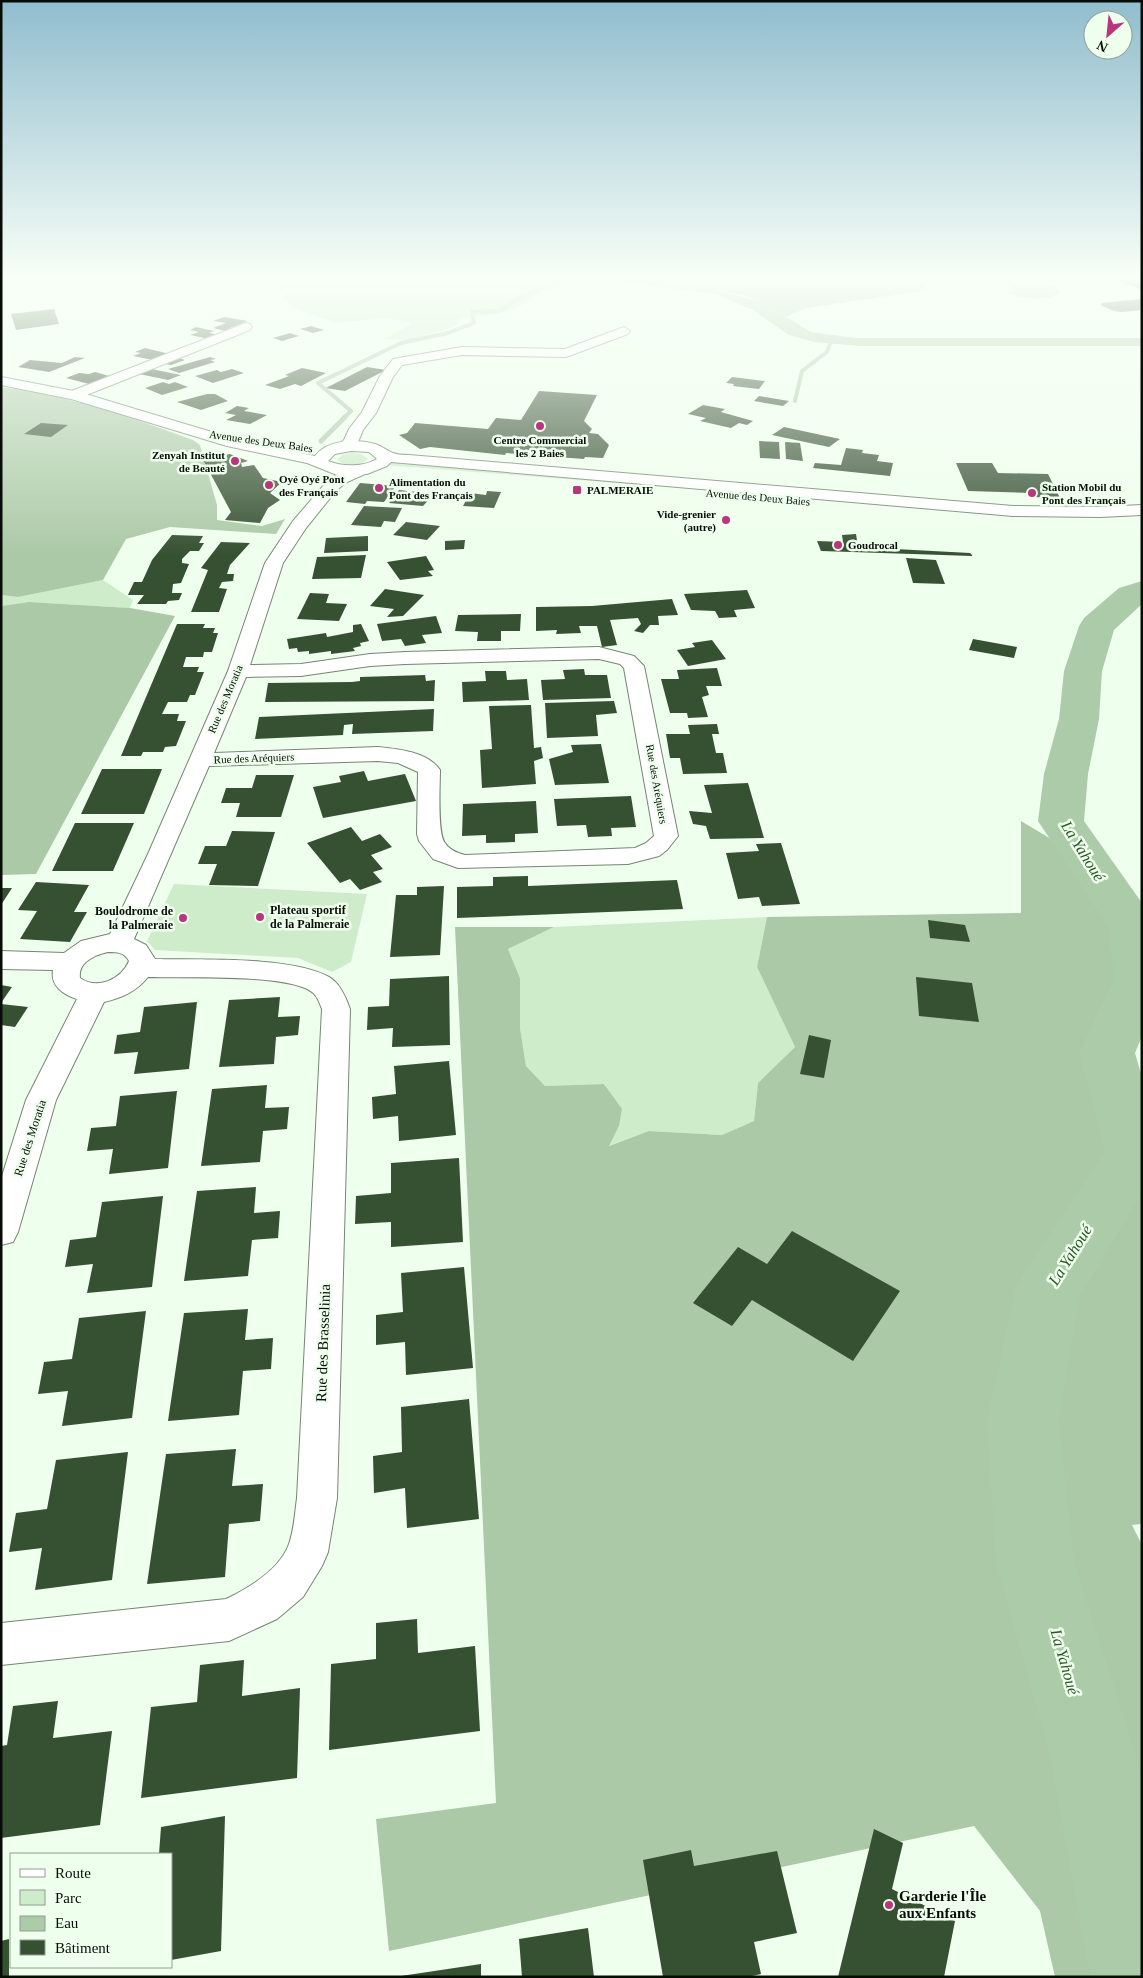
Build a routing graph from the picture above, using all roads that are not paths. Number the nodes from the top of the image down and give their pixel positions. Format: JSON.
{"nodes":[{"id":1,"x":134,"y":371,"type":"edge"},
{"id":2,"x":391,"y":371,"type":"edge"},
{"id":3,"x":1,"y":382,"type":"edge"},
{"id":4,"x":74,"y":395,"type":"junction"},
{"id":5,"x":184,"y":430,"type":"junction"},
{"id":6,"x":356,"y":431,"type":"junction"},
{"id":7,"x":341,"y":448,"type":"junction"},
{"id":8,"x":378,"y":457,"type":"junction"},
{"id":9,"x":325,"y":466,"type":"junction"},
{"id":10,"x":359,"y":471,"type":"junction"},
{"id":11,"x":328,"y":489,"type":"junction"},
{"id":12,"x":1142,"y":510,"type":"edge"},
{"id":13,"x":1142,"y":518,"type":"edge"},
{"id":14,"x":238,"y":671,"type":"junction"},
{"id":15,"x":200,"y":760,"type":"junction"},
{"id":16,"x":130,"y":956,"type":"junction"},
{"id":17,"x":1,"y":960,"type":"edge"},
{"id":18,"x":70,"y":962,"type":"junction"},
{"id":19,"x":94,"y":993,"type":"junction"},
{"id":20,"x":1,"y":1232,"type":"edge"},
{"id":21,"x":1,"y":1644,"type":"edge"}],
"edges":[{"from":1,"to":4,"type":"street"},
{"from":2,"to":6,"type":"street"},
{"from":3,"to":4,"type":"street","name":"Avenue des Deux Baies"},
{"from":4,"to":5,"type":"street","name":"Avenue des Deux Baies"},
{"from":5,"to":7,"type":"street","name":"Avenue des Deux Baies"},
{"from":5,"to":9,"type":"street","name":"Avenue des Deux Baies"},
{"from":6,"to":7,"type":"street"},
{"from":6,"to":8,"type":"street"},
{"from":7,"to":8,"type":"street","name":"Avenue des Deux Baies"},
{"from":7,"to":9,"type":"street"},
{"from":8,"to":10,"type":"street"},
{"from":8,"to":12,"type":"street","name":"Avenue des Deux Baies"},
{"from":8,"to":13,"type":"street","name":"Avenue des Deux Baies"},
{"from":9,"to":10,"type":"street","name":"Avenue des Deux Baies"},
{"from":9,"to":11,"type":"street"},
{"from":10,"to":11,"type":"street","name":"Rue des Moratia"},
{"from":11,"to":14,"type":"street","name":"Rue des Moratia"},
{"from":14,"to":15,"type":"street","name":"Rue des Moratia"},
{"from":14,"to":15,"type":"street","name":"Rue des Aréquiers"},
{"from":15,"to":16,"type":"street","name":"Rue des Moratia"},
{"from":16,"to":18,"type":"street"},
{"from":16,"to":19,"type":"street","name":"Rue des Moratia"},
{"from":16,"to":21,"type":"street","name":"Rue des Brasselinia"},
{"from":17,"to":18,"type":"street"},
{"from":18,"to":19,"type":"street"},
{"from":19,"to":20,"type":"street","name":"Rue des Moratia"}]}
